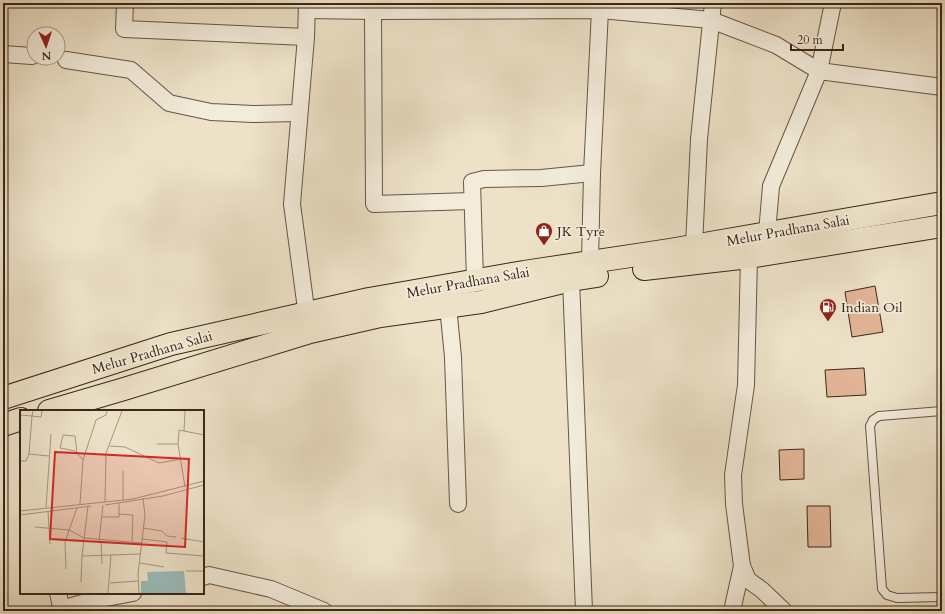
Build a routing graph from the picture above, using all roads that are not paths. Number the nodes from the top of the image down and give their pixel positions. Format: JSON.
{"nodes":[{"id":1,"x":125,"y":3,"type":"edge"},
{"id":2,"x":713,"y":3,"type":"edge"},
{"id":3,"x":833,"y":3,"type":"edge"},
{"id":4,"x":307,"y":7,"type":"edge"},
{"id":5,"x":590,"y":8,"type":"edge"},
{"id":6,"x":373,"y":11,"type":"junction"},
{"id":7,"x":712,"y":20,"type":"junction"},
{"id":8,"x":306,"y":37,"type":"junction"},
{"id":9,"x":3,"y":54,"type":"edge"},
{"id":10,"x":26,"y":56,"type":"edge"},
{"id":11,"x":66,"y":60,"type":"dead end"},
{"id":12,"x":819,"y":71,"type":"junction"},
{"id":13,"x":942,"y":87,"type":"edge"},
{"id":14,"x":299,"y":113,"type":"junction"},
{"id":15,"x":592,"y":173,"type":"junction"},
{"id":16,"x":472,"y":202,"type":"junction"},
{"id":17,"x":942,"y":203,"type":"edge"},
{"id":18,"x":942,"y":226,"type":"edge"},
{"id":19,"x":766,"y":233,"type":"junction"},
{"id":20,"x":694,"y":246,"type":"junction"},
{"id":21,"x":749,"y":257,"type":"junction"},
{"id":22,"x":590,"y":262,"type":"junction"},
{"id":23,"x":475,"y":280,"type":"junction"},
{"id":24,"x":571,"y":280,"type":"junction"},
{"id":25,"x":448,"y":306,"type":"junction"},
{"id":26,"x":308,"y":323,"type":"junction"},
{"id":27,"x":3,"y":398,"type":"edge"},
{"id":28,"x":52,"y":410,"type":"edge"},
{"id":29,"x":942,"y":411,"type":"edge"},
{"id":30,"x":458,"y":504,"type":"dead end"},
{"id":31,"x":742,"y":566,"type":"junction"},
{"id":32,"x":204,"y":577,"type":"edge"},
{"id":33,"x":58,"y":594,"type":"edge"},
{"id":34,"x":128,"y":594,"type":"edge"},
{"id":35,"x":942,"y":597,"type":"edge"},
{"id":36,"x":61,"y":610,"type":"edge"},
{"id":37,"x":324,"y":611,"type":"edge"},
{"id":38,"x":584,"y":611,"type":"edge"},
{"id":39,"x":732,"y":611,"type":"edge"},
{"id":40,"x":784,"y":611,"type":"edge"}],
"edges":[{"from":1,"to":8,"type":"street"},
{"from":2,"to":7,"type":"street"},
{"from":3,"to":12,"type":"street"},
{"from":4,"to":6,"type":"street"},
{"from":4,"to":8,"type":"street"},
{"from":5,"to":6,"type":"street"},
{"from":5,"to":7,"type":"street"},
{"from":5,"to":15,"type":"street"},
{"from":6,"to":16,"type":"street"},
{"from":7,"to":12,"type":"street"},
{"from":7,"to":20,"type":"street"},
{"from":8,"to":14,"type":"street"},
{"from":9,"to":10,"type":"street"},
{"from":11,"to":14,"type":"street"},
{"from":12,"to":13,"type":"street"},
{"from":12,"to":19,"type":"street"},
{"from":14,"to":26,"type":"street"},
{"from":15,"to":16,"type":"street"},
{"from":15,"to":22,"type":"street"},
{"from":16,"to":23,"type":"street"},
{"from":17,"to":19,"type":"main road","name":"Melur Pradhana Salai"},
{"from":18,"to":21,"type":"main road","name":"Melur Pradhana Salai"},
{"from":19,"to":20,"type":"main road","name":"Melur Pradhana Salai"},
{"from":20,"to":22,"type":"main road","name":"Melur Pradhana Salai"},
{"from":21,"to":24,"type":"main road","name":"Melur Pradhana Salai"},
{"from":21,"to":31,"type":"street"},
{"from":22,"to":23,"type":"main road","name":"Melur Pradhana Salai"},
{"from":23,"to":26,"type":"main road","name":"Melur Pradhana Salai"},
{"from":24,"to":25,"type":"main road","name":"Melur Pradhana Salai"},
{"from":24,"to":38,"type":"street"},
{"from":25,"to":26,"type":"main road","name":"Melur Pradhana Salai"},
{"from":25,"to":30,"type":"street"},
{"from":26,"to":27,"type":"main road","name":"Melur Pradhana Salai"},
{"from":26,"to":28,"type":"main road","name":"Melur Pradhana Salai"},
{"from":29,"to":35,"type":"lane"},
{"from":31,"to":39,"type":"street"},
{"from":31,"to":40,"type":"street"},
{"from":32,"to":37,"type":"street"},
{"from":33,"to":36,"type":"street"},
{"from":34,"to":36,"type":"street"}]}
